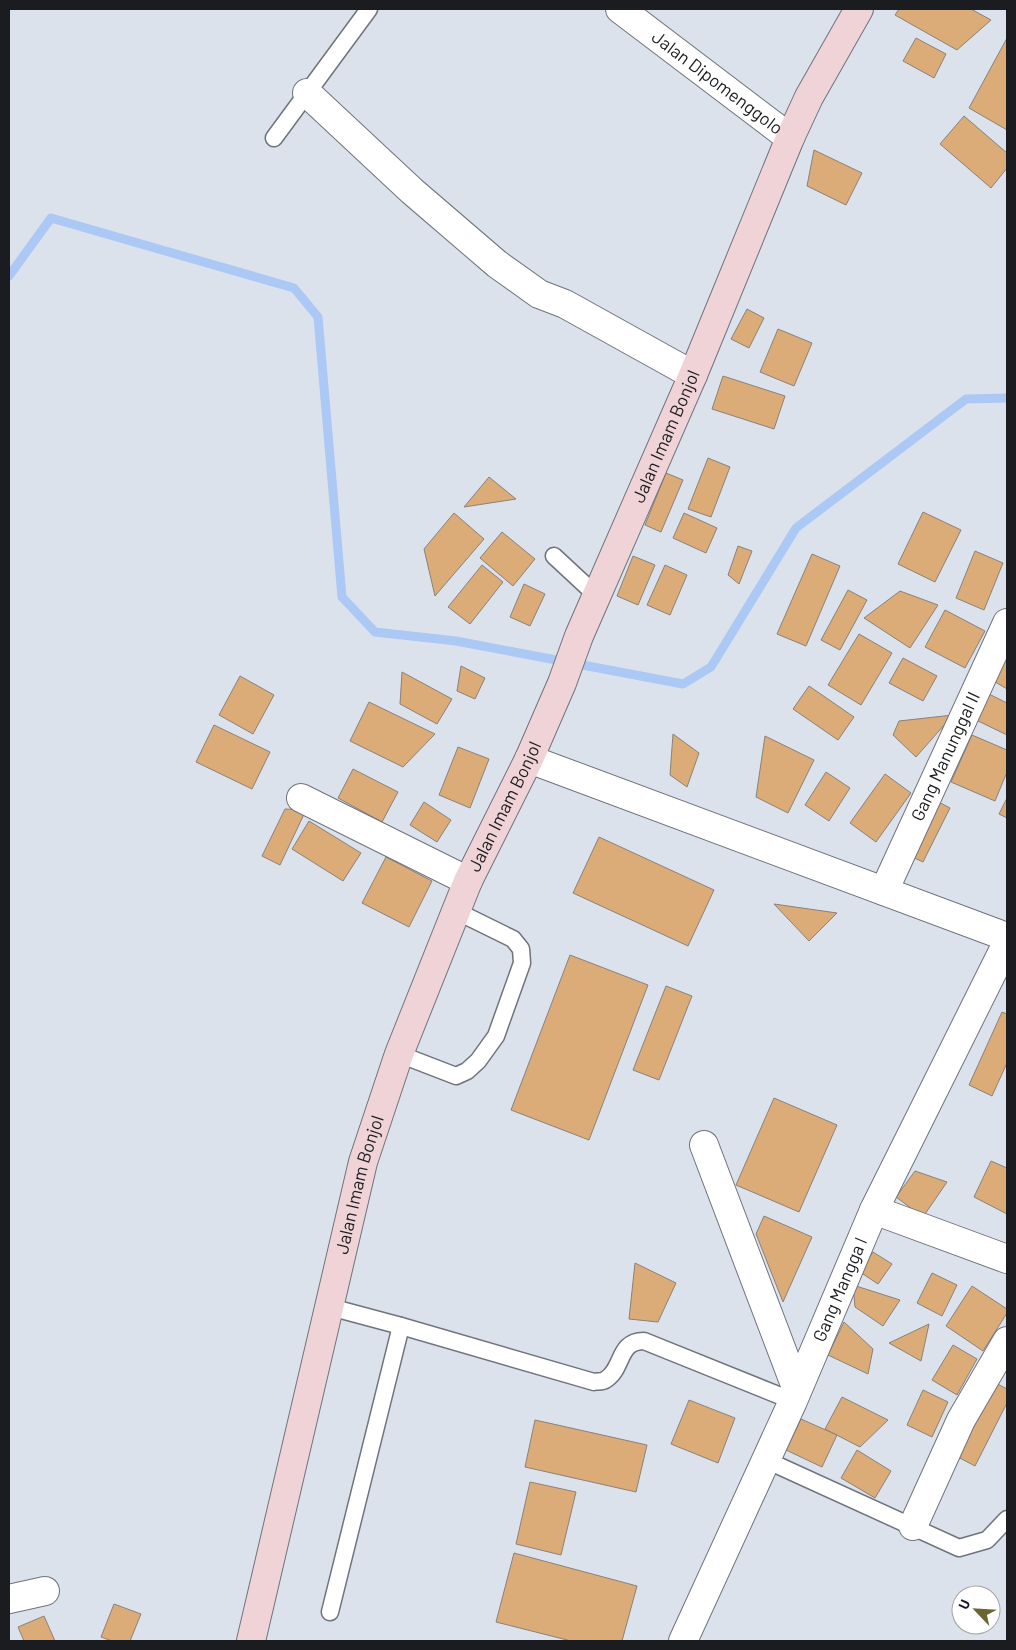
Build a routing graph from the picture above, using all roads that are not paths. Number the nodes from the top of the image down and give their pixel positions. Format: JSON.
{"nodes":[{"id":1,"x":369,"y":9,"type":"edge"},
{"id":2,"x":620,"y":9,"type":"edge"},
{"id":3,"x":860,"y":9,"type":"edge"},
{"id":4,"x":307,"y":93,"type":"junction"},
{"id":5,"x":274,"y":138,"type":"dead end"},
{"id":6,"x":790,"y":138,"type":"junction"},
{"id":7,"x":693,"y":375,"type":"junction"},
{"id":8,"x":554,"y":556,"type":"dead end"},
{"id":9,"x":596,"y":595,"type":"junction"},
{"id":10,"x":1007,"y":623,"type":"edge"},
{"id":11,"x":529,"y":760,"type":"junction"},
{"id":12,"x":301,"y":798,"type":"dead end"},
{"id":13,"x":468,"y":881,"type":"junction"},
{"id":14,"x":884,"y":891,"type":"junction"},
{"id":15,"x":456,"y":911,"type":"junction"},
{"id":16,"x":1007,"y":937,"type":"edge"},
{"id":17,"x":1007,"y":943,"type":"edge"},
{"id":18,"x":399,"y":1054,"type":"junction"},
{"id":19,"x":704,"y":1145,"type":"dead end"},
{"id":20,"x":874,"y":1210,"type":"junction"},
{"id":21,"x":1007,"y":1259,"type":"edge"},
{"id":22,"x":330,"y":1307,"type":"junction"},
{"id":23,"x":401,"y":1326,"type":"junction"},
{"id":24,"x":1007,"y":1341,"type":"edge"},
{"id":25,"x":795,"y":1395,"type":"junction"},
{"id":26,"x":766,"y":1460,"type":"junction"},
{"id":27,"x":1007,"y":1519,"type":"edge"},
{"id":28,"x":913,"y":1526,"type":"junction"},
{"id":29,"x":45,"y":1591,"type":"dead end"},
{"id":30,"x":9,"y":1599,"type":"edge"},
{"id":31,"x":330,"y":1612,"type":"dead end"},
{"id":32,"x":251,"y":1641,"type":"edge"},
{"id":33,"x":683,"y":1641,"type":"edge"}],
"edges":[{"from":1,"to":4,"type":"lane"},
{"from":2,"to":6,"type":"street","name":"Jalan Dipomenggolo"},
{"from":3,"to":6,"type":"main road","name":"Jalan Imam Bonjol"},
{"from":4,"to":5,"type":"lane"},
{"from":4,"to":7,"type":"street"},
{"from":6,"to":7,"type":"main road","name":"Jalan Imam Bonjol"},
{"from":7,"to":9,"type":"main road","name":"Jalan Imam Bonjol"},
{"from":8,"to":9,"type":"lane"},
{"from":9,"to":11,"type":"main road","name":"Jalan Imam Bonjol"},
{"from":10,"to":14,"type":"street","name":"Gang Manunggal II"},
{"from":11,"to":13,"type":"main road","name":"Jalan Imam Bonjol"},
{"from":11,"to":14,"type":"street"},
{"from":12,"to":13,"type":"street"},
{"from":13,"to":15,"type":"main road","name":"Jalan Imam Bonjol"},
{"from":14,"to":16,"type":"street"},
{"from":15,"to":18,"type":"main road","name":"Jalan Imam Bonjol"},
{"from":15,"to":18,"type":"lane"},
{"from":17,"to":20,"type":"street","name":"Gang Mangga I"},
{"from":18,"to":22,"type":"main road","name":"Jalan Imam Bonjol"},
{"from":19,"to":25,"type":"street"},
{"from":20,"to":21,"type":"street"},
{"from":20,"to":25,"type":"street","name":"Gang Mangga I"},
{"from":22,"to":23,"type":"lane"},
{"from":22,"to":32,"type":"main road","name":"Jalan Imam Bonjol"},
{"from":23,"to":25,"type":"lane"},
{"from":23,"to":31,"type":"lane"},
{"from":24,"to":28,"type":"street"},
{"from":25,"to":26,"type":"street","name":"Gang Mangga I"},
{"from":26,"to":28,"type":"lane"},
{"from":26,"to":33,"type":"street","name":"Gang Mangga I"},
{"from":27,"to":28,"type":"lane"},
{"from":29,"to":30,"type":"street"}]}
